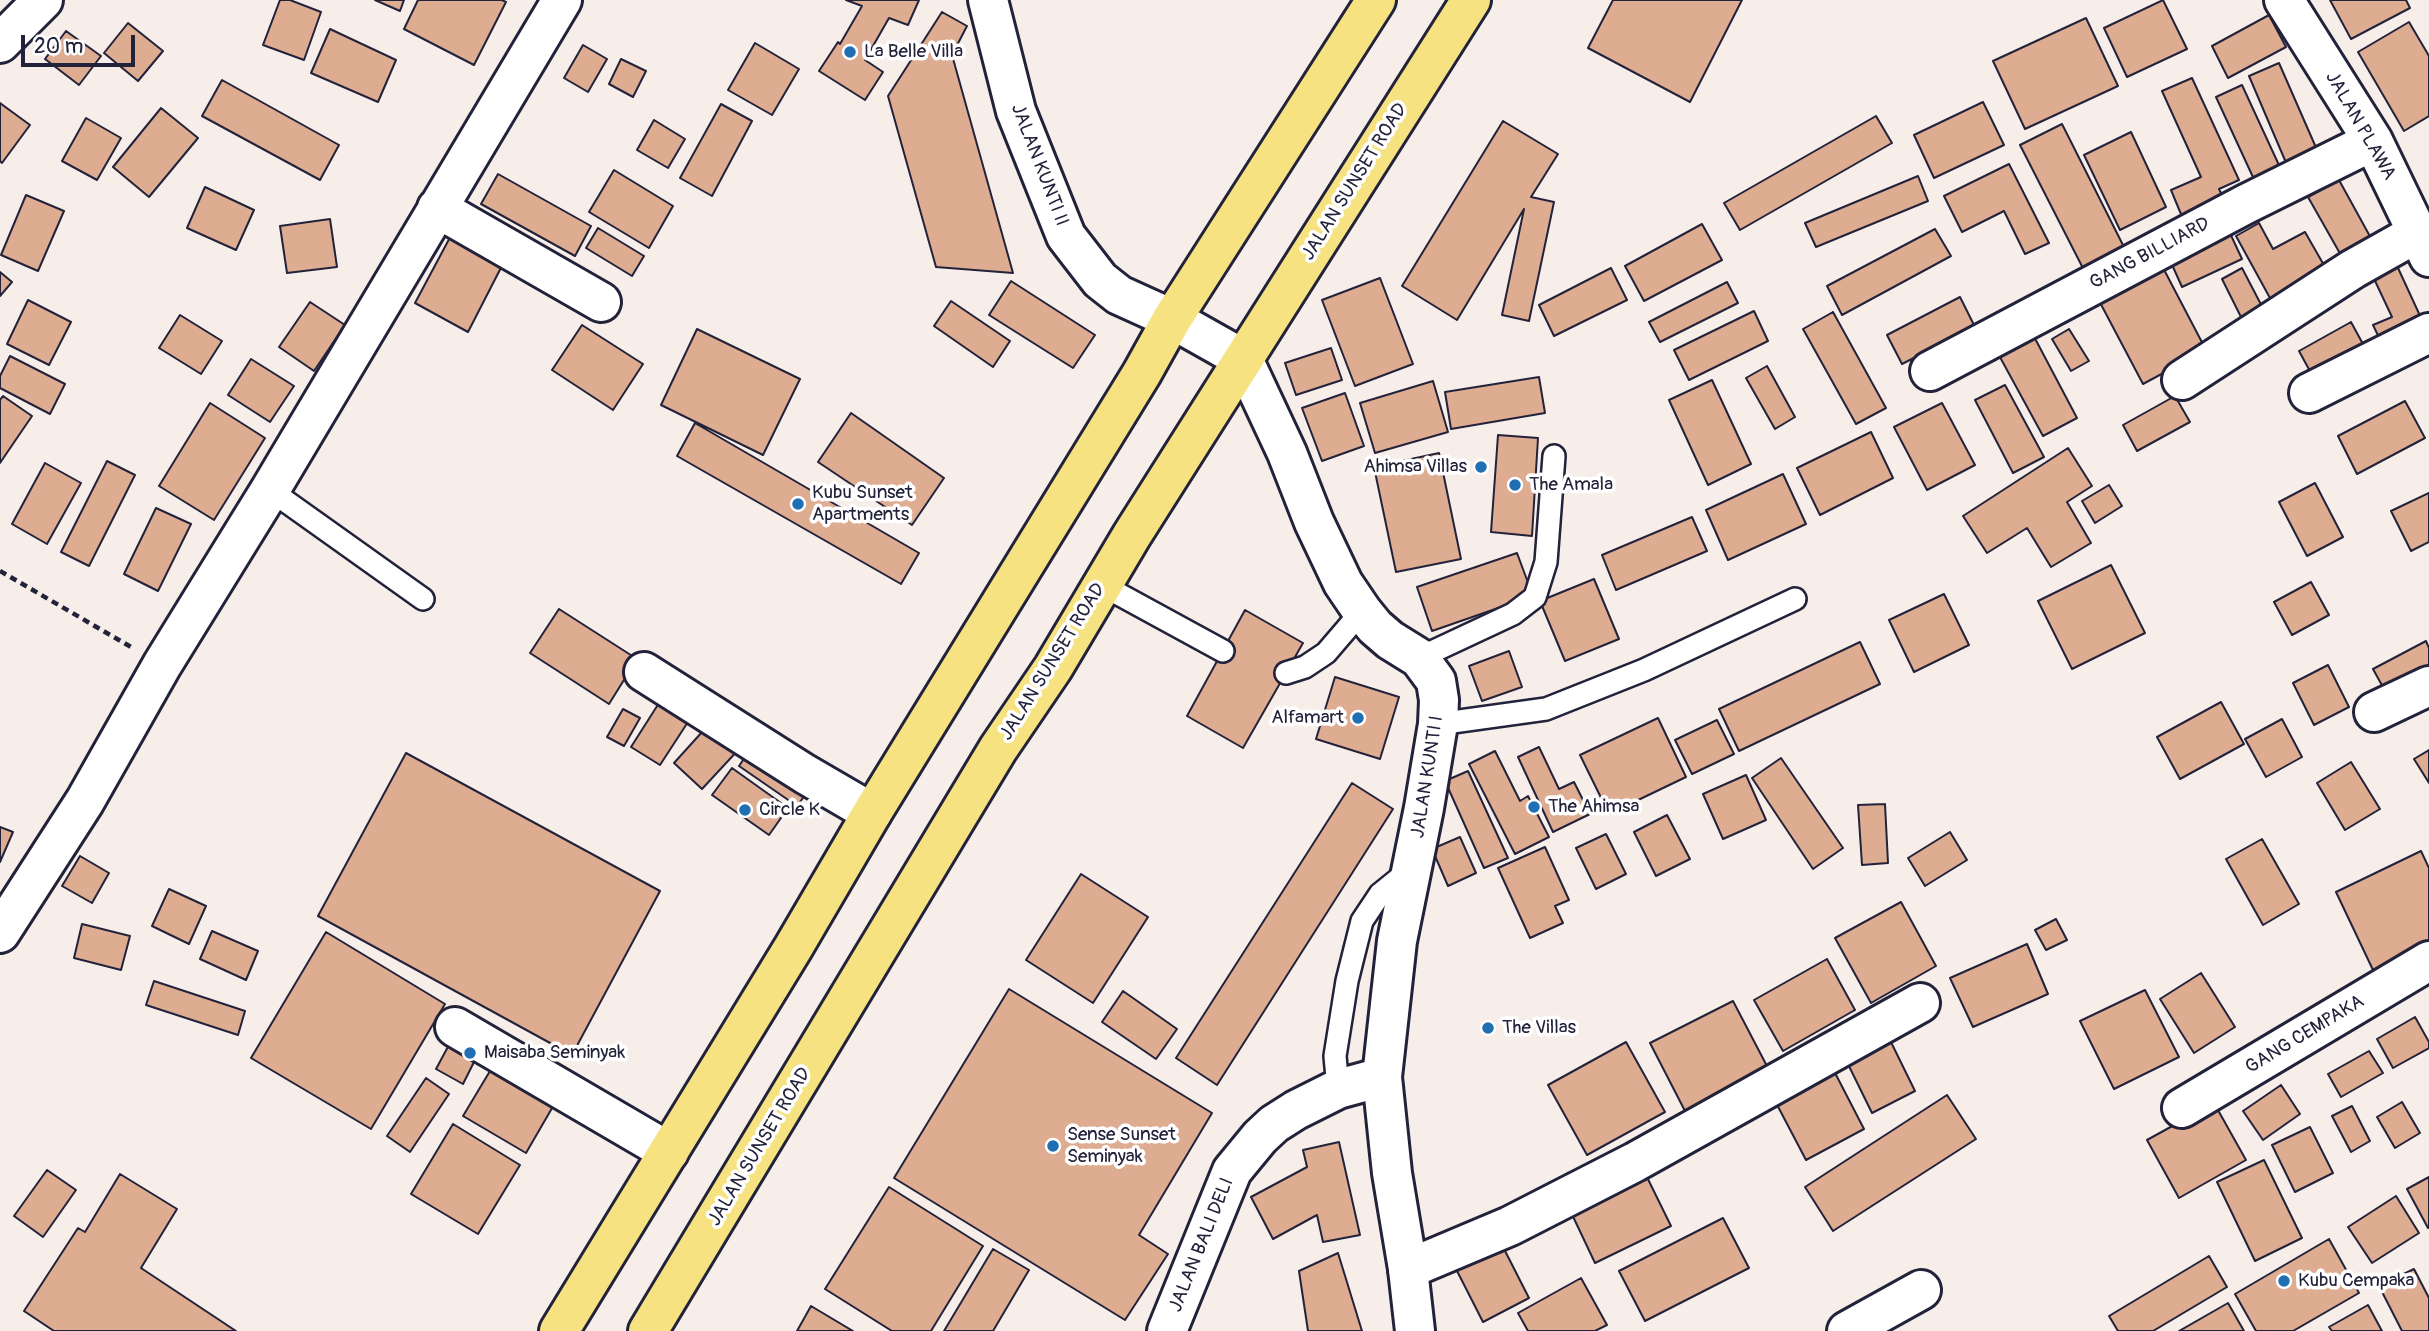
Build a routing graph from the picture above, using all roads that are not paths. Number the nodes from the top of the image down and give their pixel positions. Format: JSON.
{"nodes":[{"id":1,"x":43,"y":0,"type":"edge"},
{"id":2,"x":562,"y":0,"type":"edge"},
{"id":3,"x":988,"y":0,"type":"edge"},
{"id":4,"x":1376,"y":0,"type":"edge"},
{"id":5,"x":1471,"y":0,"type":"edge"},
{"id":6,"x":2284,"y":0,"type":"edge"},
{"id":7,"x":0,"y":43,"type":"edge"},
{"id":8,"x":2373,"y":141,"type":"junction"},
{"id":9,"x":437,"y":208,"type":"junction"},
{"id":10,"x":2423,"y":245,"type":"edge"},
{"id":11,"x":601,"y":302,"type":"dead end"},
{"id":12,"x":1172,"y":319,"type":"junction"},
{"id":13,"x":2429,"y":333,"type":"edge"},
{"id":14,"x":1242,"y":359,"type":"junction"},
{"id":15,"x":1930,"y":370,"type":"dead end"},
{"id":16,"x":2182,"y":380,"type":"dead end"},
{"id":17,"x":2309,"y":393,"type":"dead end"},
{"id":18,"x":1554,"y":456,"type":"dead end"},
{"id":19,"x":270,"y":490,"type":"junction"},
{"id":20,"x":1102,"y":585,"type":"junction"},
{"id":21,"x":423,"y":599,"type":"dead end"},
{"id":22,"x":1796,"y":599,"type":"dead end"},
{"id":23,"x":1362,"y":611,"type":"junction"},
{"id":24,"x":1223,"y":651,"type":"dead end"},
{"id":25,"x":1419,"y":658,"type":"junction"},
{"id":26,"x":645,"y":673,"type":"dead end"},
{"id":27,"x":1286,"y":673,"type":"dead end"},
{"id":28,"x":2429,"y":686,"type":"edge"},
{"id":29,"x":2374,"y":712,"type":"dead end"},
{"id":30,"x":1438,"y":724,"type":"junction"},
{"id":31,"x":872,"y":813,"type":"junction"},
{"id":32,"x":1411,"y":869,"type":"junction"},
{"id":33,"x":0,"y":933,"type":"edge"},
{"id":34,"x":2429,"y":961,"type":"edge"},
{"id":35,"x":1920,"y":1003,"type":"dead end"},
{"id":36,"x":455,"y":1027,"type":"dead end"},
{"id":37,"x":1382,"y":1077,"type":"junction"},
{"id":38,"x":1338,"y":1089,"type":"junction"},
{"id":39,"x":2182,"y":1108,"type":"dead end"},
{"id":40,"x":669,"y":1152,"type":"junction"},
{"id":41,"x":1408,"y":1269,"type":"junction"},
{"id":42,"x":1921,"y":1290,"type":"dead end"},
{"id":43,"x":559,"y":1331,"type":"edge"},
{"id":44,"x":648,"y":1331,"type":"edge"},
{"id":45,"x":1167,"y":1331,"type":"edge"},
{"id":46,"x":1415,"y":1331,"type":"edge"},
{"id":47,"x":1847,"y":1331,"type":"edge"}],
"edges":[{"from":1,"to":7,"type":"street"},
{"from":2,"to":9,"type":"street"},
{"from":3,"to":12,"type":"street","name":"JALAN KUNTI II"},
{"from":4,"to":12,"type":"highway"},
{"from":5,"to":14,"type":"highway","name":"JALAN SUNSET ROAD"},
{"from":6,"to":8,"type":"street","name":"JALAN PLAWA"},
{"from":8,"to":10,"type":"street","name":"JALAN PLAWA"},
{"from":8,"to":15,"type":"street","name":"GANG BILLIARD"},
{"from":9,"to":11,"type":"street"},
{"from":9,"to":19,"type":"street"},
{"from":10,"to":16,"type":"street"},
{"from":12,"to":14,"type":"street"},
{"from":12,"to":31,"type":"highway"},
{"from":13,"to":17,"type":"street"},
{"from":14,"to":20,"type":"highway","name":"JALAN SUNSET ROAD"},
{"from":14,"to":23,"type":"street","name":"JALAN KUNTI I"},
{"from":18,"to":25,"type":"lane"},
{"from":19,"to":21,"type":"lane"},
{"from":19,"to":33,"type":"street"},
{"from":20,"to":24,"type":"lane"},
{"from":20,"to":44,"type":"highway","name":"JALAN SUNSET ROAD"},
{"from":22,"to":30,"type":"lane"},
{"from":23,"to":25,"type":"street","name":"JALAN KUNTI I"},
{"from":23,"to":27,"type":"lane"},
{"from":25,"to":30,"type":"street","name":"JALAN KUNTI I"},
{"from":26,"to":31,"type":"street"},
{"from":28,"to":29,"type":"street"},
{"from":30,"to":32,"type":"street","name":"JALAN KUNTI I"},
{"from":31,"to":40,"type":"highway"},
{"from":32,"to":37,"type":"street","name":"JALAN KUNTI I"},
{"from":32,"to":38,"type":"lane"},
{"from":34,"to":39,"type":"street","name":"GANG CEMPAKA"},
{"from":35,"to":41,"type":"street"},
{"from":36,"to":40,"type":"street"},
{"from":37,"to":38,"type":"street","name":"JALAN BALI DELI"},
{"from":37,"to":41,"type":"street","name":"JALAN KUNTI I"},
{"from":38,"to":45,"type":"street","name":"JALAN BALI DELI"},
{"from":40,"to":43,"type":"highway"},
{"from":41,"to":46,"type":"street","name":"JALAN KUNTI I"},
{"from":42,"to":47,"type":"street"}]}
